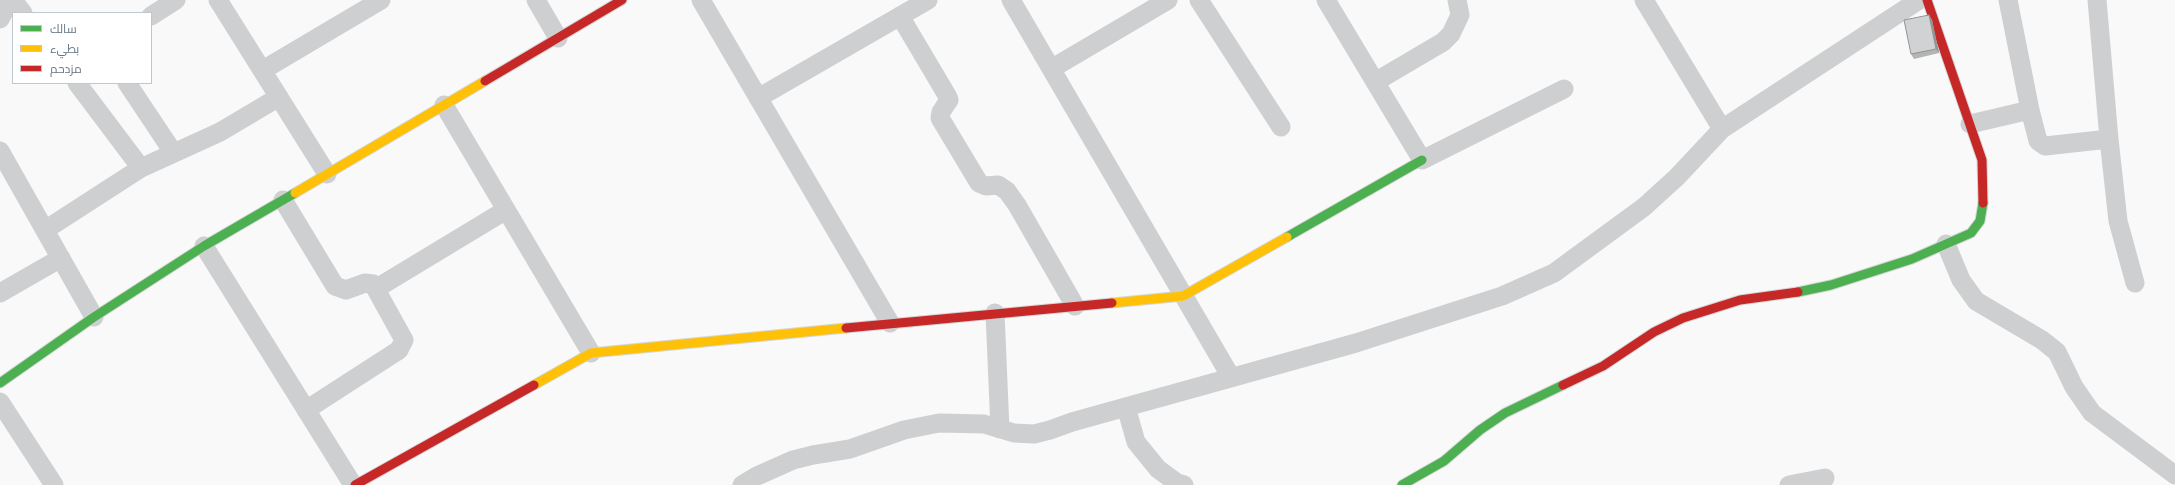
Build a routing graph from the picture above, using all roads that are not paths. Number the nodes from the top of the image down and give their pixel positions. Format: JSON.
{"nodes":[{"id":1,"x":10,"y":0,"type":"edge"},
{"id":2,"x":13,"y":0,"type":"edge"},
{"id":3,"x":176,"y":0,"type":"edge"},
{"id":4,"x":218,"y":0,"type":"edge"},
{"id":5,"x":381,"y":0,"type":"edge"},
{"id":6,"x":536,"y":0,"type":"edge"},
{"id":7,"x":622,"y":0,"type":"edge"},
{"id":8,"x":700,"y":0,"type":"edge"},
{"id":9,"x":928,"y":0,"type":"edge"},
{"id":10,"x":1011,"y":0,"type":"edge"},
{"id":11,"x":1168,"y":0,"type":"edge"},
{"id":12,"x":1198,"y":0,"type":"edge"},
{"id":13,"x":1326,"y":0,"type":"edge"},
{"id":14,"x":1457,"y":0,"type":"edge"},
{"id":15,"x":1644,"y":0,"type":"edge"},
{"id":16,"x":1919,"y":0,"type":"edge"},
{"id":17,"x":1927,"y":0,"type":"edge"},
{"id":18,"x":2008,"y":0,"type":"edge"},
{"id":19,"x":2097,"y":0,"type":"edge"},
{"id":20,"x":22,"y":12,"type":"edge"},
{"id":21,"x":152,"y":15,"type":"edge"},
{"id":22,"x":900,"y":16,"type":"junction"},
{"id":23,"x":0,"y":19,"type":"edge"},
{"id":24,"x":558,"y":38,"type":"junction"},
{"id":25,"x":1051,"y":69,"type":"junction"},
{"id":26,"x":262,"y":70,"type":"junction"},
{"id":27,"x":1375,"y":82,"type":"junction"},
{"id":28,"x":78,"y":84,"type":"edge"},
{"id":29,"x":128,"y":84,"type":"edge"},
{"id":30,"x":1564,"y":89,"type":"dead end"},
{"id":31,"x":279,"y":97,"type":"junction"},
{"id":32,"x":758,"y":98,"type":"junction"},
{"id":33,"x":444,"y":105,"type":"junction"},
{"id":34,"x":2030,"y":110,"type":"junction"},
{"id":35,"x":1970,"y":124,"type":"junction"},
{"id":36,"x":1281,"y":127,"type":"dead end"},
{"id":37,"x":1722,"y":129,"type":"junction"},
{"id":38,"x":2109,"y":139,"type":"junction"},
{"id":39,"x":0,"y":151,"type":"edge"},
{"id":40,"x":173,"y":152,"type":"junction"},
{"id":41,"x":1422,"y":160,"type":"junction"},
{"id":42,"x":141,"y":168,"type":"junction"},
{"id":43,"x":327,"y":174,"type":"junction"},
{"id":44,"x":284,"y":200,"type":"junction"},
{"id":45,"x":506,"y":210,"type":"junction"},
{"id":46,"x":45,"y":230,"type":"junction"},
{"id":47,"x":1946,"y":244,"type":"junction"},
{"id":48,"x":204,"y":246,"type":"junction"},
{"id":49,"x":61,"y":258,"type":"junction"},
{"id":50,"x":2135,"y":283,"type":"dead end"},
{"id":51,"x":377,"y":288,"type":"junction"},
{"id":52,"x":0,"y":293,"type":"edge"},
{"id":53,"x":1183,"y":296,"type":"junction"},
{"id":54,"x":1075,"y":306,"type":"junction"},
{"id":55,"x":995,"y":313,"type":"junction"},
{"id":56,"x":94,"y":317,"type":"junction"},
{"id":57,"x":890,"y":323,"type":"junction"},
{"id":58,"x":591,"y":353,"type":"junction"},
{"id":59,"x":1231,"y":377,"type":"junction"},
{"id":60,"x":0,"y":383,"type":"edge"},
{"id":61,"x":0,"y":402,"type":"edge"},
{"id":62,"x":1126,"y":407,"type":"junction"},
{"id":63,"x":306,"y":410,"type":"junction"},
{"id":64,"x":1000,"y":429,"type":"junction"},
{"id":65,"x":2175,"y":475,"type":"edge"},
{"id":66,"x":1825,"y":478,"type":"dead end"},
{"id":67,"x":54,"y":485,"type":"edge"},
{"id":68,"x":354,"y":485,"type":"edge"},
{"id":69,"x":742,"y":485,"type":"edge"},
{"id":70,"x":1184,"y":485,"type":"edge"},
{"id":71,"x":1402,"y":485,"type":"edge"},
{"id":72,"x":1790,"y":485,"type":"edge"}],
"edges":[{"from":1,"to":23,"type":"street"},
{"from":2,"to":20,"type":"street"},
{"from":3,"to":21,"type":"street"},
{"from":4,"to":26,"type":"street"},
{"from":5,"to":26,"type":"street"},
{"from":6,"to":24,"type":"street"},
{"from":7,"to":24,"type":"street"},
{"from":8,"to":32,"type":"street"},
{"from":9,"to":22,"type":"street"},
{"from":10,"to":25,"type":"street"},
{"from":11,"to":25,"type":"street"},
{"from":12,"to":36,"type":"street"},
{"from":13,"to":27,"type":"street"},
{"from":14,"to":27,"type":"street"},
{"from":15,"to":37,"type":"street"},
{"from":16,"to":37,"type":"street"},
{"from":17,"to":35,"type":"street"},
{"from":18,"to":34,"type":"street"},
{"from":19,"to":38,"type":"street"},
{"from":22,"to":32,"type":"street"},
{"from":22,"to":54,"type":"street"},
{"from":24,"to":33,"type":"street"},
{"from":25,"to":53,"type":"street"},
{"from":26,"to":31,"type":"street"},
{"from":27,"to":41,"type":"street"},
{"from":28,"to":42,"type":"street"},
{"from":29,"to":40,"type":"street"},
{"from":30,"to":41,"type":"street"},
{"from":31,"to":40,"type":"street"},
{"from":31,"to":43,"type":"street"},
{"from":32,"to":57,"type":"street"},
{"from":33,"to":43,"type":"street"},
{"from":33,"to":45,"type":"street"},
{"from":34,"to":35,"type":"street"},
{"from":34,"to":38,"type":"street"},
{"from":35,"to":47,"type":"street"},
{"from":37,"to":59,"type":"street"},
{"from":38,"to":50,"type":"street"},
{"from":39,"to":46,"type":"street"},
{"from":40,"to":42,"type":"street"},
{"from":41,"to":53,"type":"street"},
{"from":42,"to":46,"type":"street"},
{"from":43,"to":44,"type":"street"},
{"from":44,"to":48,"type":"street"},
{"from":44,"to":51,"type":"street"},
{"from":45,"to":51,"type":"street"},
{"from":45,"to":58,"type":"street"},
{"from":46,"to":49,"type":"street"},
{"from":47,"to":65,"type":"street"},
{"from":47,"to":71,"type":"street"},
{"from":48,"to":56,"type":"street"},
{"from":48,"to":63,"type":"street"},
{"from":49,"to":52,"type":"street"},
{"from":49,"to":56,"type":"street"},
{"from":51,"to":63,"type":"street"},
{"from":53,"to":54,"type":"street"},
{"from":53,"to":59,"type":"street"},
{"from":54,"to":55,"type":"street"},
{"from":55,"to":57,"type":"street"},
{"from":55,"to":64,"type":"street"},
{"from":56,"to":60,"type":"street"},
{"from":57,"to":58,"type":"street"},
{"from":58,"to":68,"type":"street"},
{"from":59,"to":62,"type":"street"},
{"from":61,"to":67,"type":"street"},
{"from":62,"to":64,"type":"street"},
{"from":62,"to":70,"type":"street"},
{"from":63,"to":68,"type":"street"},
{"from":64,"to":69,"type":"street"},
{"from":66,"to":72,"type":"street"}]}
